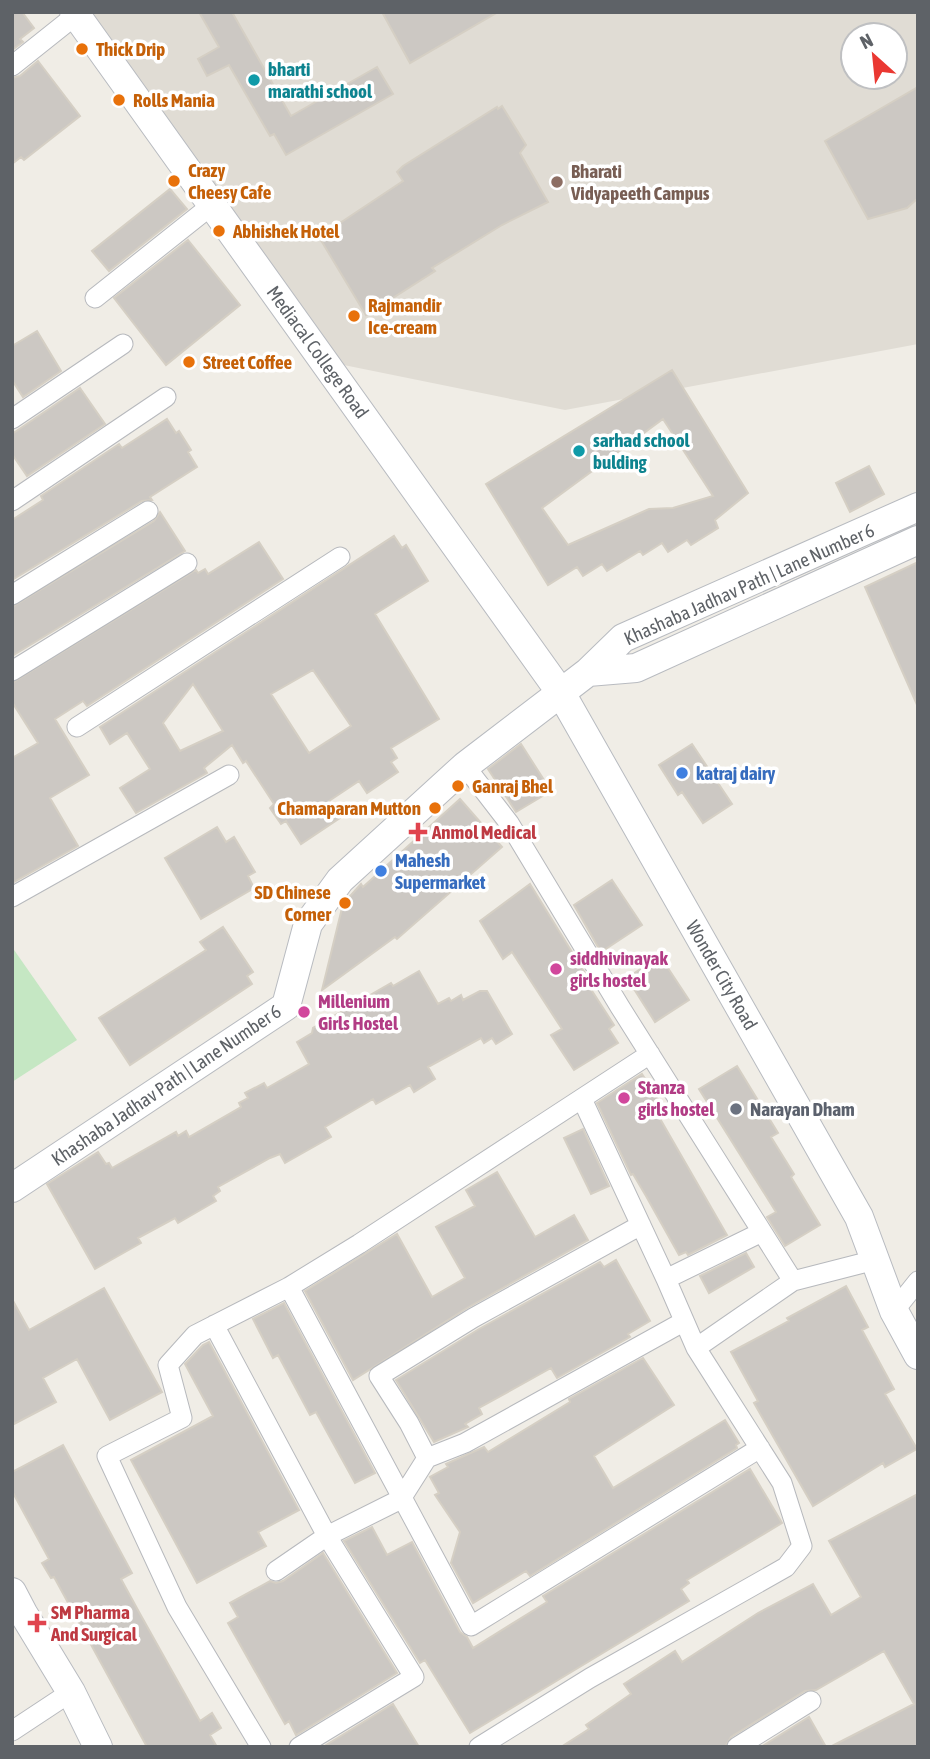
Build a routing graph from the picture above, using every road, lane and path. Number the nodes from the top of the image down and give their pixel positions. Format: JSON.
{"nodes":[{"id":1,"x":75,"y":13,"type":"edge"},
{"id":2,"x":12,"y":66,"type":"edge"},
{"id":3,"x":212,"y":205,"type":"junction"},
{"id":4,"x":95,"y":298,"type":"dead end"},
{"id":5,"x":123,"y":344,"type":"dead end"},
{"id":6,"x":166,"y":397,"type":"dead end"},
{"id":7,"x":12,"y":419,"type":"edge"},
{"id":8,"x":12,"y":501,"type":"edge"},
{"id":9,"x":918,"y":507,"type":"edge"},
{"id":10,"x":148,"y":511,"type":"dead end"},
{"id":11,"x":918,"y":540,"type":"edge"},
{"id":12,"x":340,"y":557,"type":"dead end"},
{"id":13,"x":187,"y":564,"type":"dead end"},
{"id":14,"x":12,"y":595,"type":"edge"},
{"id":15,"x":12,"y":671,"type":"edge"},
{"id":16,"x":588,"y":672,"type":"junction"},
{"id":17,"x":561,"y":692,"type":"junction"},
{"id":18,"x":77,"y":727,"type":"dead end"},
{"id":19,"x":465,"y":766,"type":"junction"},
{"id":20,"x":229,"y":775,"type":"dead end"},
{"id":21,"x":12,"y":897,"type":"edge"},
{"id":22,"x":650,"y":1054,"type":"junction"},
{"id":23,"x":582,"y":1099,"type":"junction"},
{"id":24,"x":12,"y":1188,"type":"edge"},
{"id":25,"x":641,"y":1225,"type":"junction"},
{"id":26,"x":762,"y":1233,"type":"junction"},
{"id":27,"x":875,"y":1260,"type":"junction"},
{"id":28,"x":666,"y":1279,"type":"junction"},
{"id":29,"x":918,"y":1280,"type":"edge"},
{"id":30,"x":793,"y":1281,"type":"junction"},
{"id":31,"x":289,"y":1287,"type":"junction"},
{"id":32,"x":894,"y":1311,"type":"junction"},
{"id":33,"x":684,"y":1322,"type":"junction"},
{"id":34,"x":214,"y":1325,"type":"junction"},
{"id":35,"x":695,"y":1348,"type":"junction"},
{"id":36,"x":918,"y":1355,"type":"edge"},
{"id":37,"x":760,"y":1448,"type":"junction"},
{"id":38,"x":427,"y":1458,"type":"junction"},
{"id":39,"x":401,"y":1497,"type":"junction"},
{"id":40,"x":327,"y":1536,"type":"junction"},
{"id":41,"x":276,"y":1570,"type":"dead end"},
{"id":42,"x":16,"y":1608,"type":"edge"},
{"id":43,"x":71,"y":1692,"type":"junction"},
{"id":44,"x":811,"y":1701,"type":"dead end"},
{"id":45,"x":12,"y":1731,"type":"edge"},
{"id":46,"x":98,"y":1747,"type":"edge"},
{"id":47,"x":261,"y":1747,"type":"edge"},
{"id":48,"x":299,"y":1747,"type":"edge"},
{"id":49,"x":479,"y":1747,"type":"edge"},
{"id":50,"x":737,"y":1747,"type":"edge"}],
"edges":[{"from":1,"to":2,"type":"street"},
{"from":1,"to":3,"type":"street","name":"Mediacal College Road"},
{"from":3,"to":4,"type":"street"},
{"from":3,"to":17,"type":"street","name":"Mediacal College Road"},
{"from":5,"to":7,"type":"street"},
{"from":6,"to":8,"type":"street"},
{"from":9,"to":16,"type":"street","name":"Khashaba Jadhav Path | Lane Number 6"},
{"from":10,"to":14,"type":"street"},
{"from":11,"to":16,"type":"street","name":"Khashaba Jadhav Path | Lane Number 6"},
{"from":12,"to":18,"type":"street"},
{"from":13,"to":15,"type":"street"},
{"from":16,"to":17,"type":"street","name":"Khashaba Jadhav Path | Lane Number 6"},
{"from":17,"to":19,"type":"street","name":"Khashaba Jadhav Path | Lane Number 6"},
{"from":17,"to":27,"type":"street","name":"Wonder City Road"},
{"from":19,"to":22,"type":"street"},
{"from":19,"to":24,"type":"street","name":"Khashaba Jadhav Path | Lane Number 6"},
{"from":20,"to":21,"type":"street"},
{"from":22,"to":23,"type":"street"},
{"from":22,"to":26,"type":"street"},
{"from":23,"to":25,"type":"street"},
{"from":23,"to":31,"type":"street"},
{"from":25,"to":28,"type":"street"},
{"from":25,"to":38,"type":"street"},
{"from":26,"to":28,"type":"street"},
{"from":26,"to":30,"type":"street"},
{"from":27,"to":30,"type":"street"},
{"from":27,"to":32,"type":"street","name":"Wonder City Road"},
{"from":28,"to":33,"type":"street"},
{"from":29,"to":32,"type":"street"},
{"from":30,"to":35,"type":"street"},
{"from":31,"to":34,"type":"street"},
{"from":31,"to":39,"type":"street"},
{"from":32,"to":36,"type":"street","name":"Wonder City Road"},
{"from":33,"to":35,"type":"street"},
{"from":33,"to":38,"type":"street"},
{"from":34,"to":40,"type":"street"},
{"from":34,"to":47,"type":"street"},
{"from":35,"to":37,"type":"street"},
{"from":37,"to":39,"type":"street"},
{"from":37,"to":49,"type":"street"},
{"from":38,"to":39,"type":"street"},
{"from":39,"to":40,"type":"street"},
{"from":40,"to":41,"type":"street"},
{"from":40,"to":48,"type":"street"},
{"from":42,"to":43,"type":"street"},
{"from":43,"to":45,"type":"street"},
{"from":43,"to":46,"type":"street"},
{"from":44,"to":50,"type":"street"}]}
